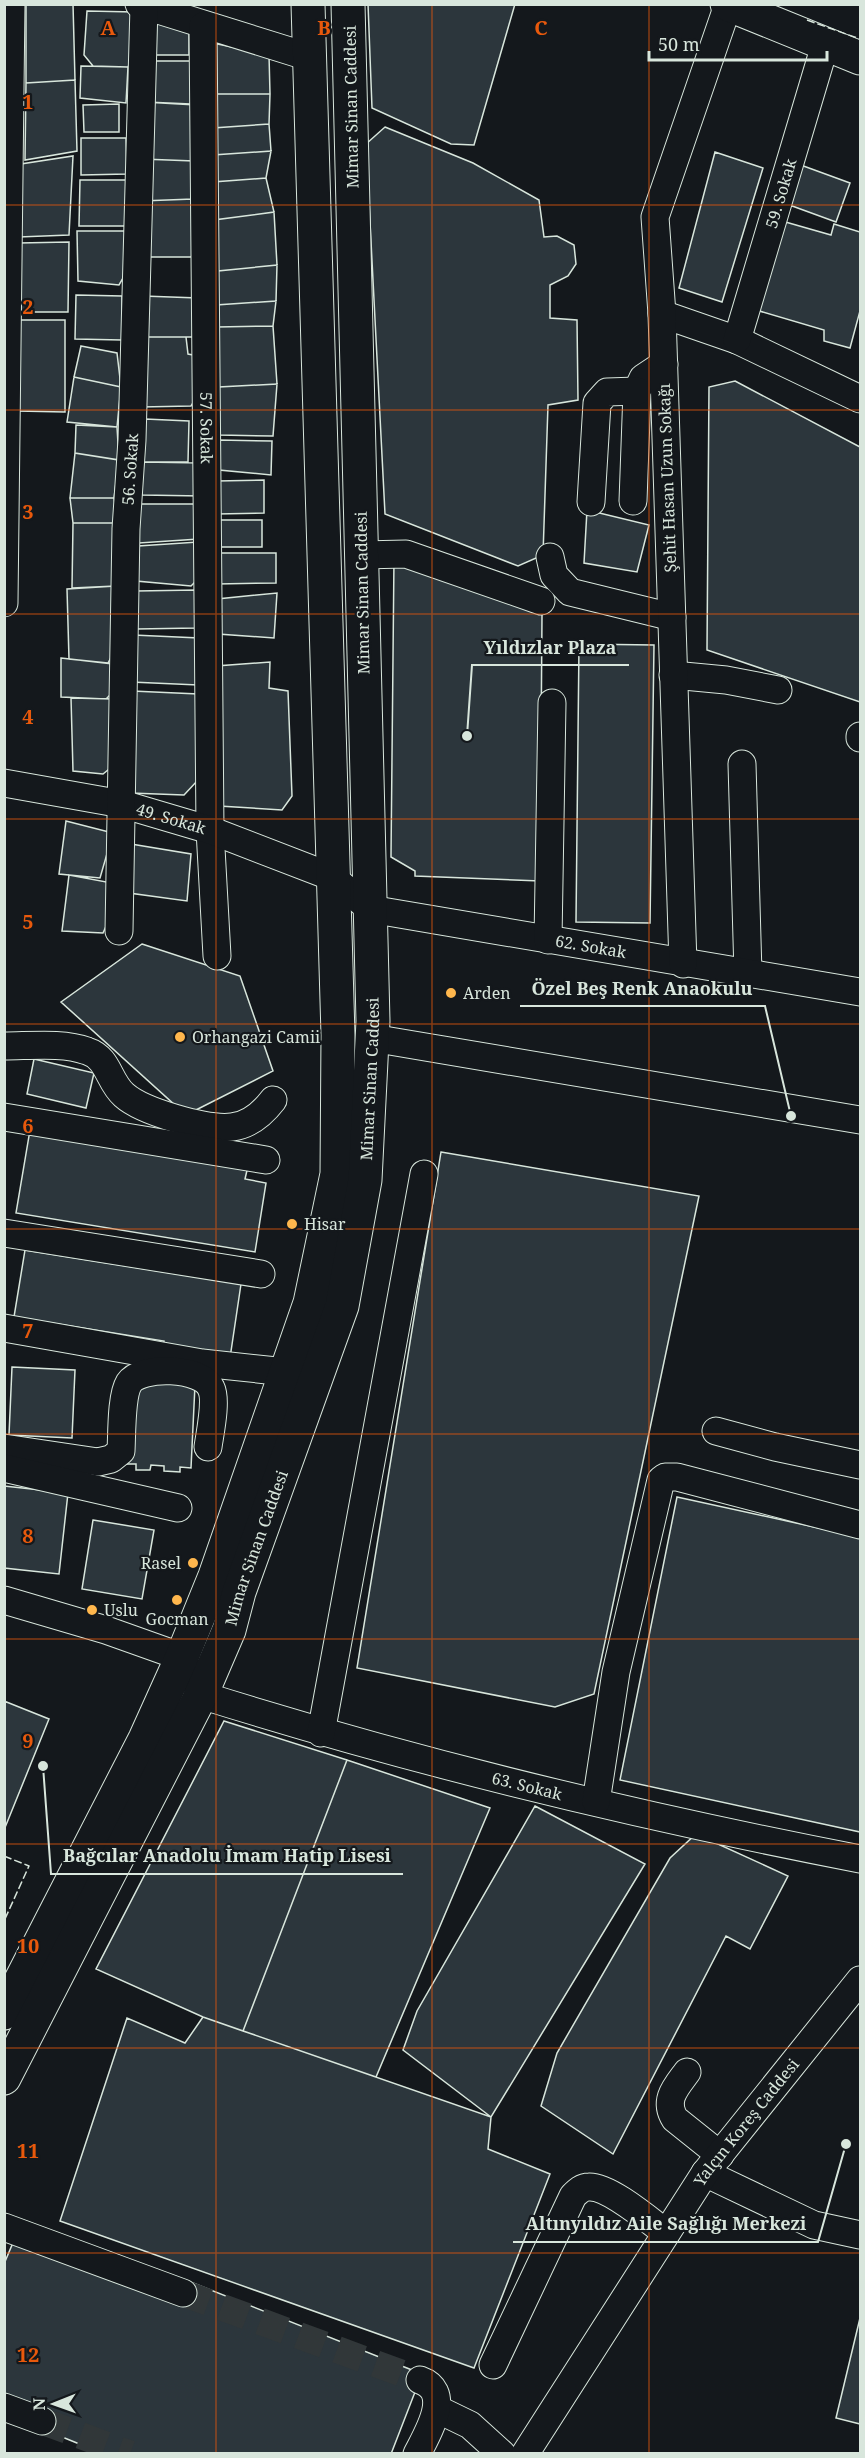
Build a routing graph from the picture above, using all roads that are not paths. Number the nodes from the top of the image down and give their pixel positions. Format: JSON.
{"nodes":[{"id":1,"x":11,"y":4,"type":"edge"},
{"id":2,"x":308,"y":4,"type":"edge"},
{"id":3,"x":348,"y":4,"type":"edge"},
{"id":4,"x":141,"y":5,"type":"edge"},
{"id":5,"x":728,"y":5,"type":"edge"},
{"id":6,"x":203,"y":26,"type":"junction"},
{"id":7,"x":825,"y":45,"type":"junction"},
{"id":8,"x":309,"y":57,"type":"junction"},
{"id":9,"x":861,"y":58,"type":"edge"},
{"id":10,"x":7,"y":248,"type":"edge"},
{"id":11,"x":662,"y":314,"type":"junction"},
{"id":12,"x":737,"y":340,"type":"junction"},
{"id":13,"x":663,"y":364,"type":"junction"},
{"id":14,"x":637,"y":391,"type":"junction"},
{"id":15,"x":861,"y":399,"type":"edge"},
{"id":16,"x":633,"y":501,"type":"dead end"},
{"id":17,"x":591,"y":502,"type":"dead end"},
{"id":18,"x":361,"y":555,"type":"junction"},
{"id":19,"x":550,"y":557,"type":"dead end"},
{"id":20,"x":541,"y":601,"type":"dead end"},
{"id":21,"x":4,"y":603,"type":"edge"},
{"id":22,"x":672,"y":617,"type":"junction"},
{"id":23,"x":673,"y":675,"type":"junction"},
{"id":24,"x":778,"y":690,"type":"dead end"},
{"id":25,"x":552,"y":703,"type":"dead end"},
{"id":26,"x":742,"y":764,"type":"dead end"},
{"id":27,"x":4,"y":783,"type":"edge"},
{"id":28,"x":122,"y":804,"type":"junction"},
{"id":29,"x":210,"y":830,"type":"junction"},
{"id":30,"x":332,"y":877,"type":"junction"},
{"id":31,"x":370,"y":909,"type":"junction"},
{"id":32,"x":119,"y":931,"type":"dead end"},
{"id":33,"x":548,"y":940,"type":"junction"},
{"id":34,"x":217,"y":956,"type":"dead end"},
{"id":35,"x":683,"y":963,"type":"junction"},
{"id":36,"x":748,"y":974,"type":"junction"},
{"id":37,"x":861,"y":992,"type":"edge"},
{"id":38,"x":372,"y":1038,"type":"junction"},
{"id":39,"x":4,"y":1046,"type":"edge"},
{"id":40,"x":273,"y":1100,"type":"dead end"},
{"id":41,"x":4,"y":1118,"type":"edge"},
{"id":42,"x":861,"y":1120,"type":"edge"},
{"id":43,"x":266,"y":1160,"type":"dead end"},
{"id":44,"x":424,"y":1174,"type":"dead end"},
{"id":45,"x":4,"y":1233,"type":"edge"},
{"id":46,"x":261,"y":1274,"type":"dead end"},
{"id":47,"x":4,"y":1328,"type":"edge"},
{"id":48,"x":286,"y":1372,"type":"junction"},
{"id":49,"x":716,"y":1431,"type":"dead end"},
{"id":50,"x":208,"y":1447,"type":"dead end"},
{"id":51,"x":4,"y":1448,"type":"edge"},
{"id":52,"x":861,"y":1465,"type":"edge"},
{"id":53,"x":4,"y":1468,"type":"edge"},
{"id":54,"x":178,"y":1508,"type":"dead end"},
{"id":55,"x":861,"y":1525,"type":"edge"},
{"id":56,"x":4,"y":1600,"type":"edge"},
{"id":57,"x":182,"y":1657,"type":"junction"},
{"id":58,"x":201,"y":1695,"type":"junction"},
{"id":59,"x":321,"y":1733,"type":"junction"},
{"id":60,"x":596,"y":1802,"type":"junction"},
{"id":61,"x":861,"y":1859,"type":"edge"},
{"id":62,"x":861,"y":1980,"type":"edge"},
{"id":63,"x":4,"y":2013,"type":"edge"},
{"id":64,"x":687,"y":2072,"type":"dead end"},
{"id":65,"x":4,"y":2078,"type":"edge"},
{"id":66,"x":713,"y":2164,"type":"junction"},
{"id":67,"x":4,"y":2227,"type":"edge"},
{"id":68,"x":666,"y":2233,"type":"junction"},
{"id":69,"x":861,"y":2235,"type":"edge"},
{"id":70,"x":183,"y":2293,"type":"tunnel mouth"},
{"id":71,"x":494,"y":2365,"type":"dead end"},
{"id":72,"x":420,"y":2380,"type":"tunnel mouth"},
{"id":73,"x":4,"y":2408,"type":"edge"},
{"id":74,"x":437,"y":2409,"type":"junction"},
{"id":75,"x":42,"y":2421,"type":"tunnel mouth"},
{"id":76,"x":417,"y":2454,"type":"edge"},
{"id":77,"x":502,"y":2454,"type":"edge"},
{"id":78,"x":525,"y":2454,"type":"edge"}],
"edges":[{"from":1,"to":10,"type":"street"},
{"from":2,"to":8,"type":"main road","name":"Mimar Sinan Caddesi"},
{"from":3,"to":18,"type":"main road","name":"Mimar Sinan Caddesi"},
{"from":4,"to":6,"type":"street"},
{"from":4,"to":28,"type":"street","name":"56. Sokak"},
{"from":5,"to":7,"type":"main road"},
{"from":5,"to":11,"type":"street","name":"Şehit Hasan Uzun Sokağı"},
{"from":6,"to":8,"type":"street"},
{"from":6,"to":29,"type":"street","name":"57. Sokak"},
{"from":7,"to":9,"type":"main road"},
{"from":7,"to":12,"type":"street","name":"59. Sokak"},
{"from":8,"to":30,"type":"main road","name":"Mimar Sinan Caddesi"},
{"from":10,"to":21,"type":"street"},
{"from":11,"to":12,"type":"street"},
{"from":11,"to":13,"type":"street","name":"Şehit Hasan Uzun Sokağı"},
{"from":12,"to":15,"type":"street"},
{"from":13,"to":14,"type":"street"},
{"from":13,"to":22,"type":"street","name":"Şehit Hasan Uzun Sokağı"},
{"from":14,"to":16,"type":"street"},
{"from":14,"to":17,"type":"street"},
{"from":18,"to":20,"type":"street"},
{"from":18,"to":31,"type":"main road","name":"Mimar Sinan Caddesi"},
{"from":19,"to":22,"type":"street"},
{"from":22,"to":23,"type":"street","name":"Şehit Hasan Uzun Sokağı"},
{"from":23,"to":24,"type":"street"},
{"from":23,"to":35,"type":"street","name":"Şehit Hasan Uzun Sokağı"},
{"from":25,"to":33,"type":"street"},
{"from":26,"to":36,"type":"street"},
{"from":27,"to":28,"type":"street","name":"49. Sokak"},
{"from":28,"to":29,"type":"street","name":"49. Sokak"},
{"from":28,"to":32,"type":"street","name":"56. Sokak"},
{"from":29,"to":30,"type":"street","name":"49. Sokak"},
{"from":29,"to":34,"type":"street","name":"57. Sokak"},
{"from":30,"to":31,"type":"street"},
{"from":30,"to":48,"type":"main road","name":"Mimar Sinan Caddesi"},
{"from":31,"to":33,"type":"street","name":"62. Sokak"},
{"from":31,"to":38,"type":"main road","name":"Mimar Sinan Caddesi"},
{"from":33,"to":35,"type":"street","name":"62. Sokak"},
{"from":35,"to":36,"type":"street","name":"62. Sokak"},
{"from":36,"to":37,"type":"street","name":"62. Sokak"},
{"from":38,"to":42,"type":"street"},
{"from":38,"to":58,"type":"main road","name":"Mimar Sinan Caddesi"},
{"from":39,"to":40,"type":"street"},
{"from":41,"to":43,"type":"street"},
{"from":44,"to":59,"type":"street"},
{"from":45,"to":46,"type":"street"},
{"from":47,"to":48,"type":"street"},
{"from":48,"to":57,"type":"main road","name":"Mimar Sinan Caddesi"},
{"from":49,"to":52,"type":"street"},
{"from":50,"to":51,"type":"street"},
{"from":53,"to":54,"type":"street"},
{"from":55,"to":60,"type":"street"},
{"from":56,"to":57,"type":"street"},
{"from":57,"to":58,"type":"street"},
{"from":57,"to":63,"type":"main road","name":"Mimar Sinan Caddesi"},
{"from":58,"to":59,"type":"street","name":"63. Sokak"},
{"from":58,"to":65,"type":"main road","name":"Mimar Sinan Caddesi"},
{"from":59,"to":60,"type":"street","name":"63. Sokak"},
{"from":60,"to":61,"type":"street","name":"63. Sokak"},
{"from":62,"to":66,"type":"street","name":"Yalçın Koreş Caddesi"},
{"from":64,"to":66,"type":"street"},
{"from":66,"to":68,"type":"street","name":"Yalçın Koreş Caddesi"},
{"from":66,"to":69,"type":"street"},
{"from":67,"to":70,"type":"street"},
{"from":68,"to":71,"type":"street"},
{"from":68,"to":78,"type":"street","name":"Yalçın Koreş Caddesi"},
{"from":72,"to":74,"type":"street"},
{"from":73,"to":75,"type":"street"},
{"from":74,"to":76,"type":"street"},
{"from":74,"to":77,"type":"street"}]}
